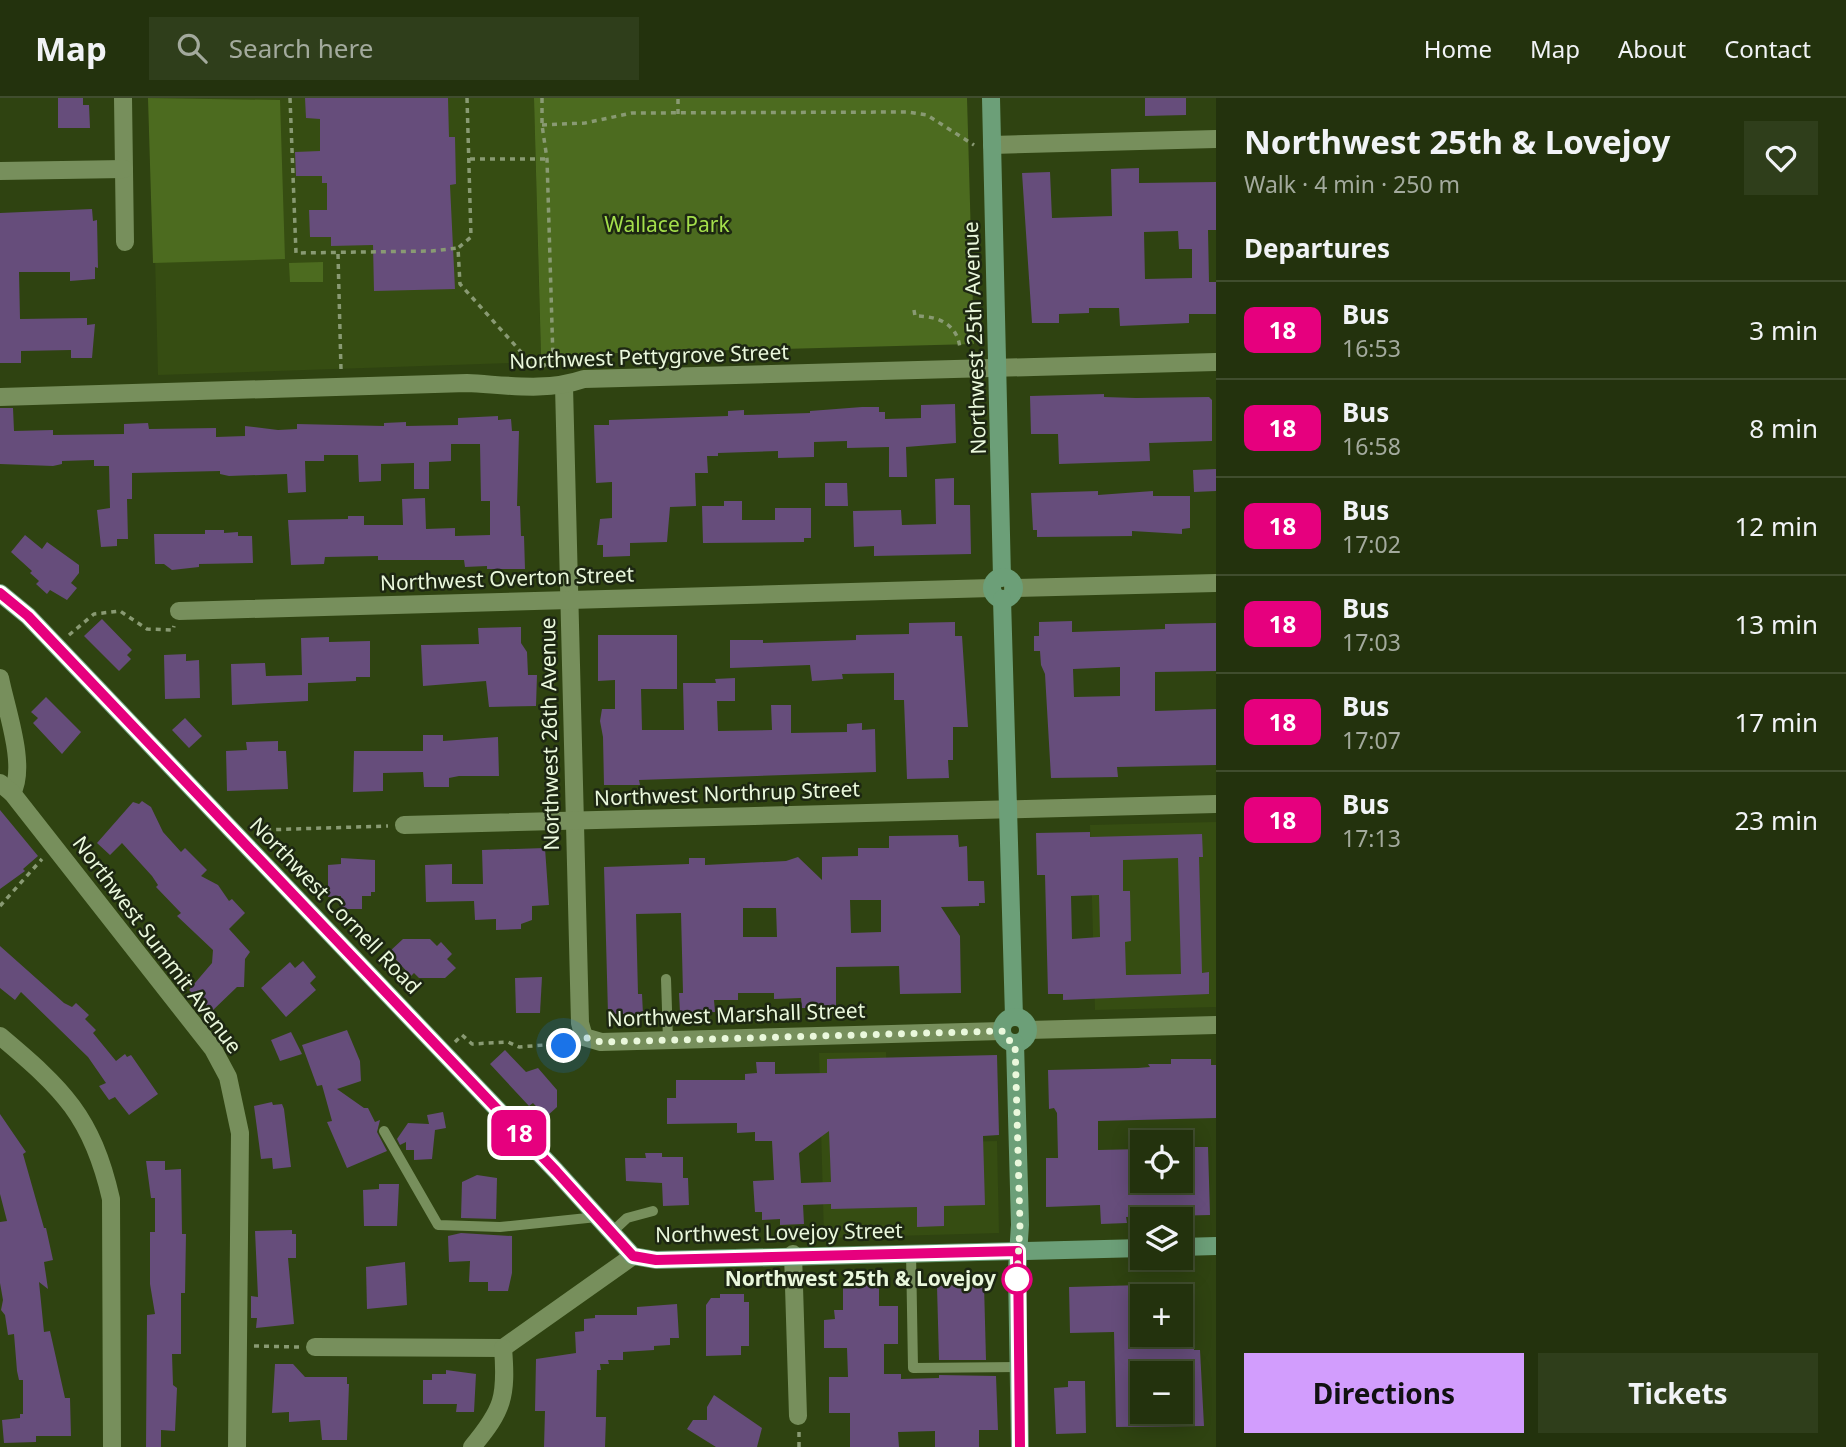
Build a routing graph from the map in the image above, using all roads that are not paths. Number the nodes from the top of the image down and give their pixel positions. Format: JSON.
{"nodes":[{"id":1,"x":123,"y":98,"type":"edge"},
{"id":2,"x":991,"y":98,"type":"edge"},
{"id":3,"x":1216,"y":139,"type":"edge"},
{"id":4,"x":992,"y":145,"type":"junction"},
{"id":5,"x":124,"y":169,"type":"junction"},
{"id":6,"x":0,"y":171,"type":"edge"},
{"id":7,"x":125,"y":242,"type":"dead end"},
{"id":8,"x":1216,"y":362,"type":"edge"},
{"id":9,"x":999,"y":368,"type":"junction"},
{"id":10,"x":564,"y":386,"type":"junction"},
{"id":11,"x":0,"y":397,"type":"edge"},
{"id":12,"x":1216,"y":583,"type":"edge"},
{"id":13,"x":1002,"y":588,"type":"junction"},
{"id":14,"x":0,"y":593,"type":"edge"},
{"id":15,"x":569,"y":600,"type":"junction"},
{"id":16,"x":179,"y":611,"type":"road end"},
{"id":17,"x":0,"y":678,"type":"edge"},
{"id":18,"x":6,"y":788,"type":"edge"},
{"id":19,"x":1216,"y":804,"type":"edge"},
{"id":20,"x":1010,"y":809,"type":"junction"},
{"id":21,"x":575,"y":821,"type":"junction"},
{"id":22,"x":404,"y":825,"type":"road end"},
{"id":23,"x":666,"y":979,"type":"dead end"},
{"id":24,"x":1216,"y":1025,"type":"edge"},
{"id":25,"x":1015,"y":1030,"type":"junction"},
{"id":26,"x":0,"y":1036,"type":"edge"},
{"id":27,"x":584,"y":1037,"type":"joint"},
{"id":28,"x":668,"y":1040,"type":"junction"},
{"id":29,"x":384,"y":1130,"type":"dead end"},
{"id":30,"x":653,"y":1211,"type":"dead end"},
{"id":31,"x":598,"y":1217,"type":"junction"},
{"id":32,"x":612,"y":1232,"type":"junction"},
{"id":33,"x":1216,"y":1246,"type":"edge"},
{"id":34,"x":1193,"y":1247,"type":"edge"},
{"id":35,"x":1130,"y":1248,"type":"edge"},
{"id":36,"x":1018,"y":1251,"type":"junction"},
{"id":37,"x":911,"y":1252,"type":"junction"},
{"id":38,"x":793,"y":1254,"type":"junction"},
{"id":39,"x":633,"y":1256,"type":"junction"},
{"id":40,"x":315,"y":1347,"type":"road end"},
{"id":41,"x":503,"y":1348,"type":"junction"},
{"id":42,"x":1018,"y":1367,"type":"junction"},
{"id":43,"x":798,"y":1416,"type":"dead end"},
{"id":44,"x":113,"y":1447,"type":"edge"},
{"id":45,"x":237,"y":1447,"type":"edge"},
{"id":46,"x":472,"y":1447,"type":"edge"},
{"id":47,"x":1020,"y":1447,"type":"edge"}],
"edges":[{"from":1,"to":5,"type":"street"},
{"from":2,"to":4,"type":"main road","name":"Northwest 25th Avenue"},
{"from":3,"to":4,"type":"street"},
{"from":4,"to":9,"type":"main road","name":"Northwest 25th Avenue"},
{"from":5,"to":6,"type":"street"},
{"from":5,"to":7,"type":"street"},
{"from":8,"to":9,"type":"street","name":"Northwest Pettygrove Street"},
{"from":9,"to":10,"type":"street","name":"Northwest Pettygrove Street"},
{"from":9,"to":13,"type":"main road","name":"Northwest 25th Avenue"},
{"from":10,"to":11,"type":"street","name":"Northwest Pettygrove Street"},
{"from":10,"to":15,"type":"street","name":"Northwest 26th Avenue"},
{"from":12,"to":13,"type":"street","name":"Northwest Overton Street"},
{"from":13,"to":15,"type":"street","name":"Northwest Overton Street"},
{"from":13,"to":20,"type":"main road","name":"Northwest 25th Avenue"},
{"from":14,"to":31,"type":"main road","name":"Northwest Cornell Road"},
{"from":15,"to":16,"type":"street","name":"Northwest Overton Street"},
{"from":15,"to":21,"type":"street","name":"Northwest 26th Avenue"},
{"from":17,"to":18,"type":"street"},
{"from":18,"to":45,"type":"street","name":"Northwest Summit Avenue"},
{"from":19,"to":20,"type":"street","name":"Northwest Northrup Street"},
{"from":20,"to":21,"type":"street","name":"Northwest Northrup Street"},
{"from":20,"to":25,"type":"main road","name":"Northwest 25th Avenue"},
{"from":21,"to":22,"type":"street","name":"Northwest Northrup Street"},
{"from":21,"to":27,"type":"street","name":"Northwest 26th Avenue"},
{"from":23,"to":28,"type":"lane"},
{"from":24,"to":25,"type":"street","name":"Northwest Marshall Street"},
{"from":25,"to":28,"type":"street","name":"Northwest Marshall Street"},
{"from":25,"to":36,"type":"main road","name":"Northwest 25th Avenue"},
{"from":26,"to":44,"type":"street"},
{"from":27,"to":28,"type":"street","name":"Northwest Marshall Street"},
{"from":29,"to":31,"type":"lane"},
{"from":30,"to":32,"type":"lane"},
{"from":31,"to":32,"type":"main road","name":"Northwest Cornell Road"},
{"from":32,"to":39,"type":"main road","name":"Northwest Cornell Road"},
{"from":33,"to":34,"type":"main road"},
{"from":35,"to":36,"type":"main road","name":"Northwest Lovejoy Street"},
{"from":36,"to":37,"type":"main road","name":"Northwest Lovejoy Street"},
{"from":36,"to":42,"type":"main road","name":"Northwest 25th Avenue"},
{"from":37,"to":38,"type":"main road","name":"Northwest Lovejoy Street"},
{"from":37,"to":42,"type":"lane"},
{"from":38,"to":39,"type":"main road","name":"Northwest Lovejoy Street"},
{"from":38,"to":43,"type":"street"},
{"from":39,"to":41,"type":"street","name":"Northwest Lovejoy Street"},
{"from":40,"to":41,"type":"street"},
{"from":41,"to":46,"type":"street"},
{"from":42,"to":47,"type":"main road","name":"Northwest 25th Avenue"}]}
